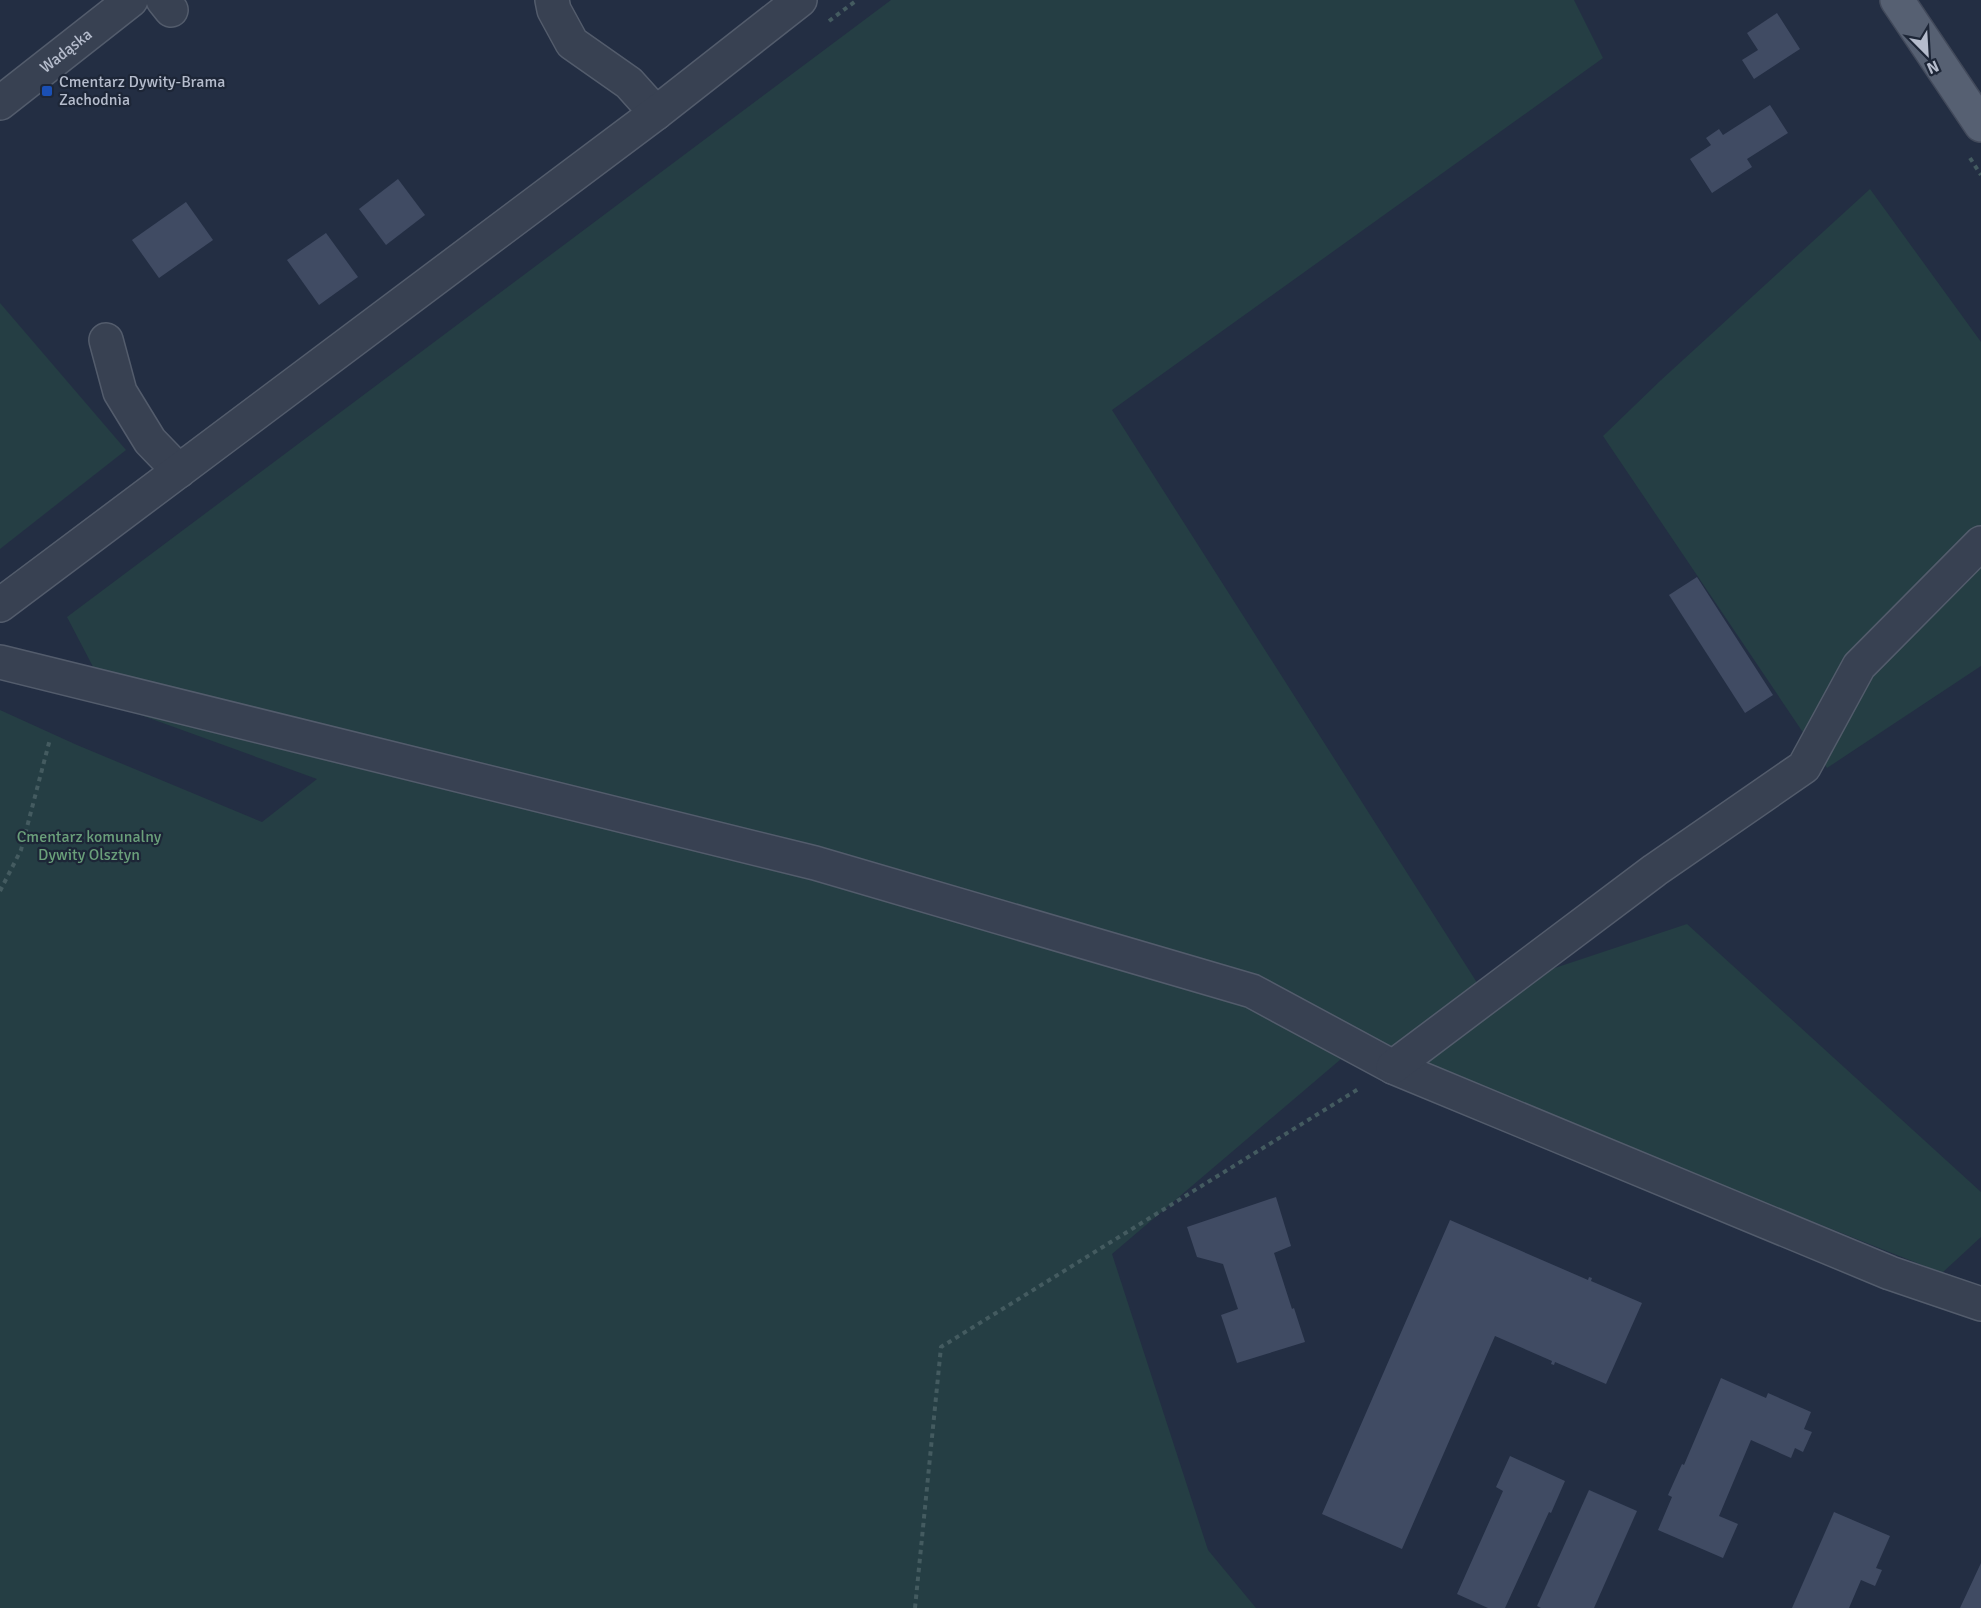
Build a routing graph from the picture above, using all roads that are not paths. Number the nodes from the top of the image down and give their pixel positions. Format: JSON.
{"nodes":[{"id":1,"x":131,"y":0,"type":"edge"},
{"id":2,"x":552,"y":0,"type":"edge"},
{"id":3,"x":800,"y":0,"type":"edge"},
{"id":4,"x":1898,"y":0,"type":"edge"},
{"id":5,"x":0,"y":103,"type":"edge"},
{"id":6,"x":656,"y":113,"type":"junction"},
{"id":7,"x":1981,"y":125,"type":"edge"},
{"id":8,"x":106,"y":340,"type":"dead end"},
{"id":9,"x":179,"y":471,"type":"junction"},
{"id":10,"x":1981,"y":543,"type":"edge"},
{"id":11,"x":0,"y":605,"type":"edge"},
{"id":12,"x":0,"y":662,"type":"edge"},
{"id":13,"x":1393,"y":1067,"type":"junction"},
{"id":14,"x":1981,"y":1304,"type":"edge"}],
"edges":[{"from":1,"to":5,"type":"street","name":"Wadąska"},
{"from":2,"to":6,"type":"street"},
{"from":3,"to":6,"type":"street"},
{"from":4,"to":7,"type":"main road"},
{"from":6,"to":9,"type":"street"},
{"from":8,"to":9,"type":"street"},
{"from":9,"to":11,"type":"street"},
{"from":10,"to":13,"type":"street"},
{"from":12,"to":13,"type":"street"},
{"from":13,"to":14,"type":"street"}]}
